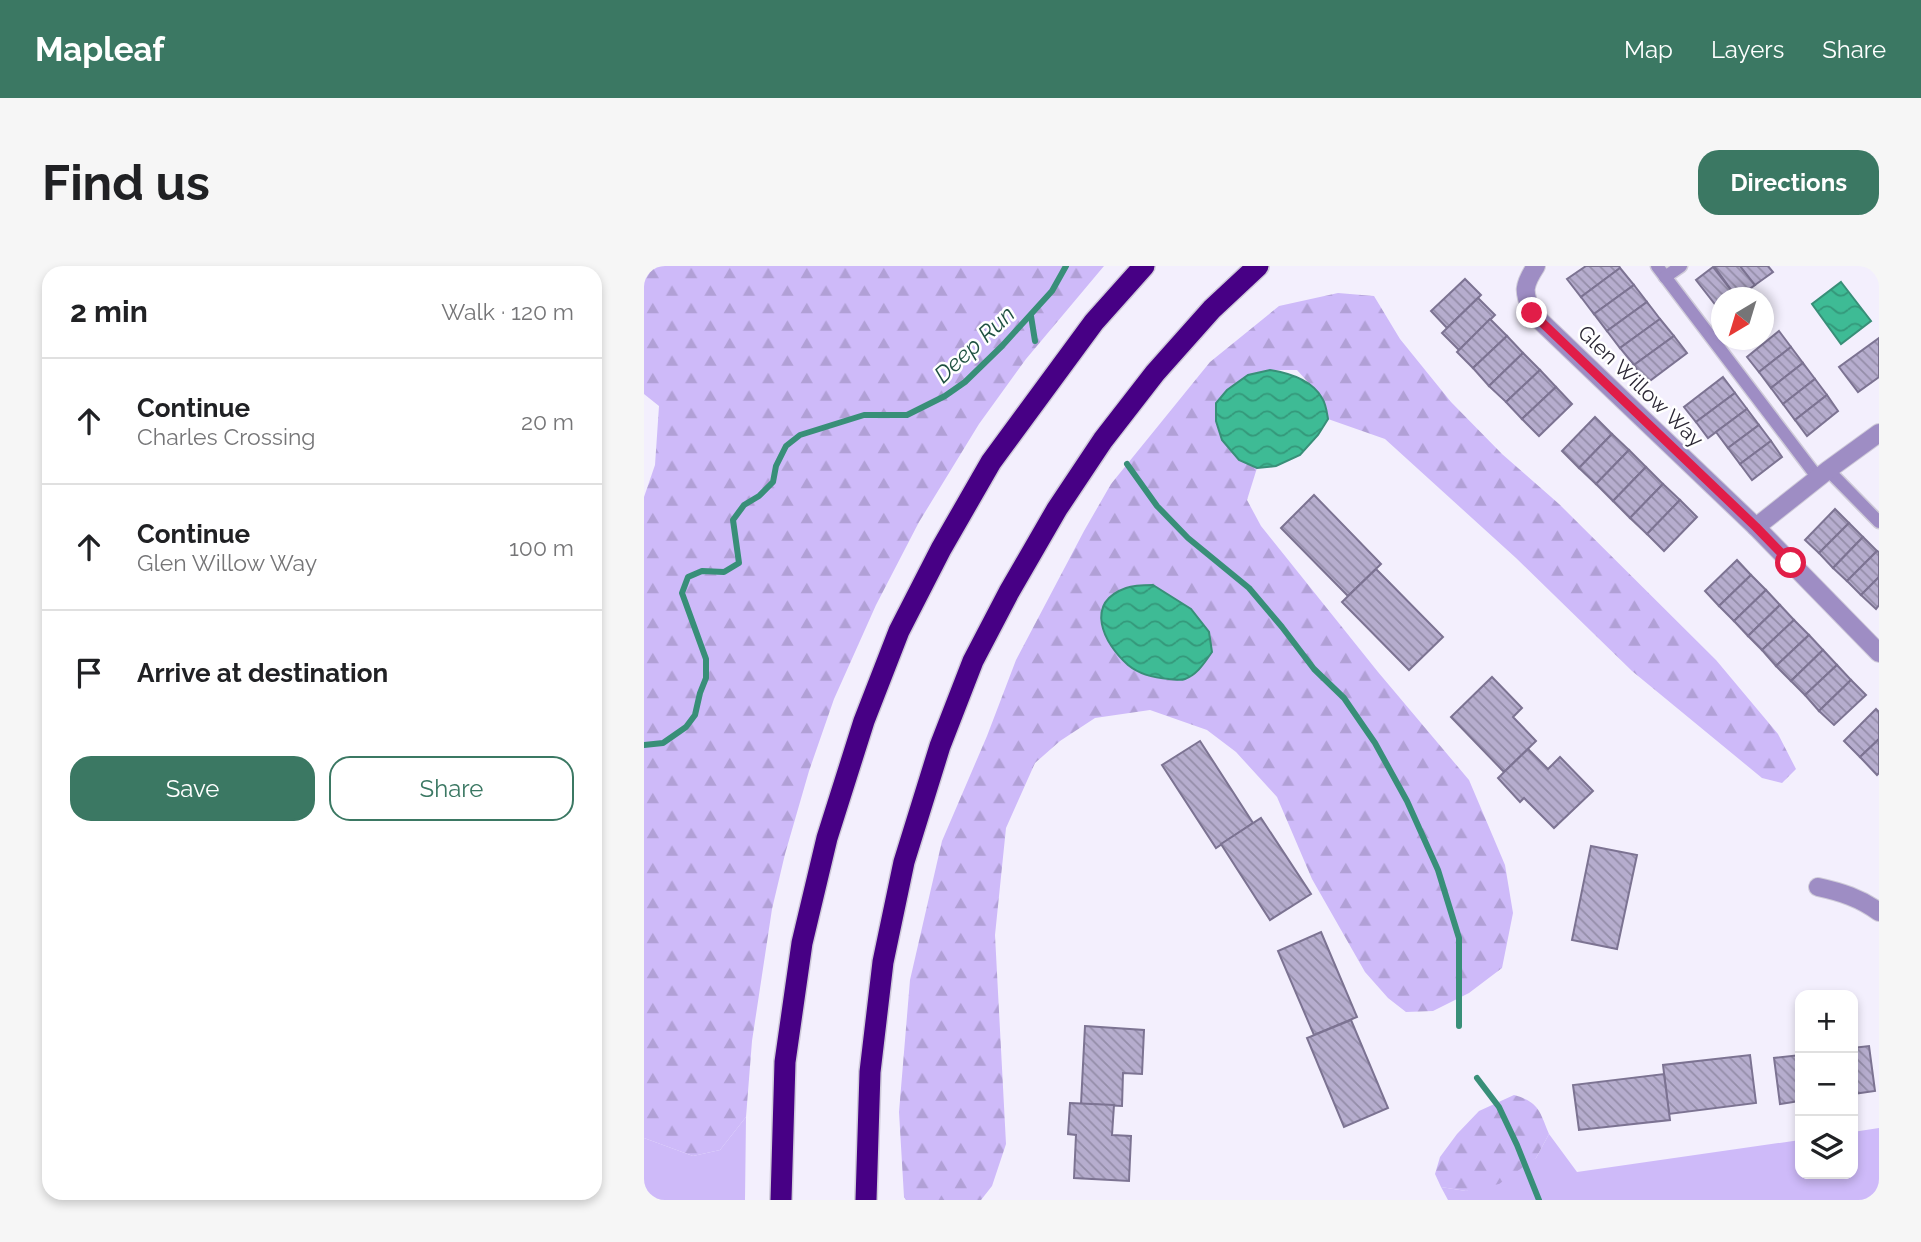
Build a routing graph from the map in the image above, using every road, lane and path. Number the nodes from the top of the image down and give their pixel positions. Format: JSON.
{"nodes":[{"id":1,"x":1144,"y":266,"type":"edge"},
{"id":2,"x":1258,"y":266,"type":"edge"},
{"id":3,"x":1536,"y":266,"type":"edge"},
{"id":4,"x":1657,"y":266,"type":"edge"},
{"id":5,"x":1681,"y":266,"type":"edge"},
{"id":6,"x":1665,"y":277,"type":"junction"},
{"id":7,"x":1879,"y":433,"type":"edge"},
{"id":8,"x":1823,"y":474,"type":"junction"},
{"id":9,"x":1879,"y":522,"type":"edge"},
{"id":10,"x":1756,"y":527,"type":"junction"},
{"id":11,"x":1879,"y":653,"type":"edge"},
{"id":12,"x":1818,"y":887,"type":"dead end"},
{"id":13,"x":1879,"y":912,"type":"edge"},
{"id":14,"x":781,"y":1200,"type":"edge"},
{"id":15,"x":866,"y":1200,"type":"edge"}],
"edges":[{"from":1,"to":14,"type":"highway"},
{"from":2,"to":15,"type":"highway"},
{"from":3,"to":10,"type":"street","name":"Glen Willow Way"},
{"from":4,"to":6,"type":"lane"},
{"from":5,"to":6,"type":"lane"},
{"from":6,"to":8,"type":"lane"},
{"from":7,"to":8,"type":"street"},
{"from":8,"to":9,"type":"lane"},
{"from":8,"to":10,"type":"street"},
{"from":10,"to":11,"type":"street","name":"Glen Willow Way"},
{"from":12,"to":13,"type":"street"}]}
